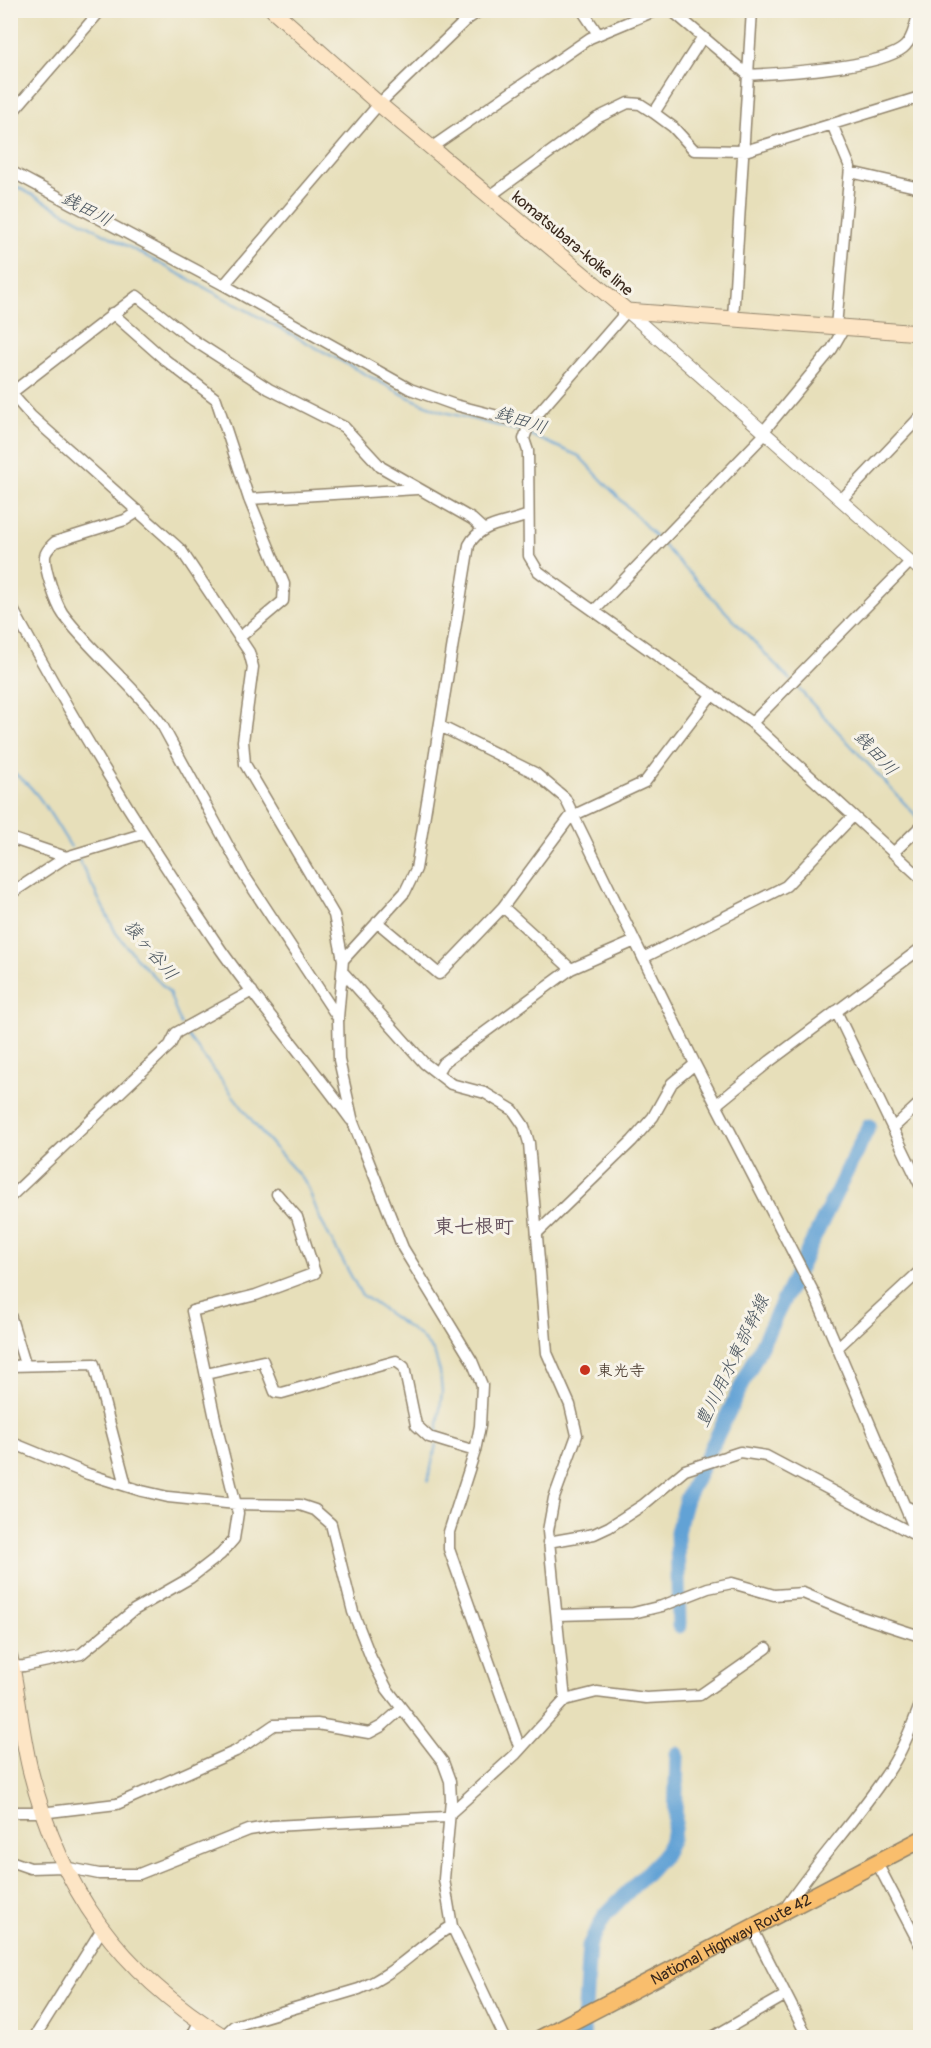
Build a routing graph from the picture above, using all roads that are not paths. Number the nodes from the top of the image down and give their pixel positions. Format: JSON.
{"nodes":[{"id":1,"x":101,"y":10,"type":"edge"},
{"id":2,"x":456,"y":10,"type":"edge"},
{"id":3,"x":481,"y":10,"type":"edge"},
{"id":4,"x":582,"y":10,"type":"edge"},
{"id":5,"x":657,"y":10,"type":"edge"},
{"id":6,"x":671,"y":10,"type":"edge"},
{"id":7,"x":752,"y":10,"type":"edge"},
{"id":8,"x":919,"y":10,"type":"edge"},
{"id":9,"x":276,"y":12,"type":"edge"},
{"id":10,"x":465,"y":21,"type":"junction"},
{"id":11,"x":598,"y":34,"type":"junction"},
{"id":12,"x":702,"y":38,"type":"junction"},
{"id":13,"x":748,"y":75,"type":"junction"},
{"id":14,"x":921,"y":97,"type":"edge"},
{"id":15,"x":379,"y":104,"type":"junction"},
{"id":16,"x":654,"y":113,"type":"junction"},
{"id":17,"x":10,"y":115,"type":"edge"},
{"id":18,"x":832,"y":124,"type":"junction"},
{"id":19,"x":432,"y":147,"type":"junction"},
{"id":20,"x":745,"y":151,"type":"junction"},
{"id":21,"x":10,"y":171,"type":"edge"},
{"id":22,"x":850,"y":172,"type":"junction"},
{"id":23,"x":921,"y":188,"type":"edge"},
{"id":24,"x":489,"y":196,"type":"junction"},
{"id":25,"x":224,"y":285,"type":"junction"},
{"id":26,"x":627,"y":311,"type":"junction"},
{"id":27,"x":112,"y":313,"type":"junction"},
{"id":28,"x":733,"y":319,"type":"junction"},
{"id":29,"x":840,"y":328,"type":"junction"},
{"id":30,"x":921,"y":333,"type":"edge"},
{"id":31,"x":11,"y":393,"type":"edge"},
{"id":32,"x":921,"y":417,"type":"edge"},
{"id":33,"x":529,"y":424,"type":"junction"},
{"id":34,"x":764,"y":433,"type":"junction"},
{"id":35,"x":417,"y":489,"type":"junction"},
{"id":36,"x":249,"y":499,"type":"junction"},
{"id":37,"x":841,"y":500,"type":"junction"},
{"id":38,"x":139,"y":511,"type":"junction"},
{"id":39,"x":528,"y":515,"type":"junction"},
{"id":40,"x":483,"y":529,"type":"junction"},
{"id":41,"x":916,"y":565,"type":"edge"},
{"id":42,"x":10,"y":604,"type":"edge"},
{"id":43,"x":594,"y":611,"type":"junction"},
{"id":44,"x":239,"y":638,"type":"junction"},
{"id":45,"x":712,"y":694,"type":"junction"},
{"id":46,"x":752,"y":723,"type":"junction"},
{"id":47,"x":440,"y":726,"type":"junction"},
{"id":48,"x":573,"y":815,"type":"junction"},
{"id":49,"x":853,"y":816,"type":"junction"},
{"id":50,"x":918,"y":830,"type":"edge"},
{"id":51,"x":142,"y":834,"type":"junction"},
{"id":52,"x":10,"y":838,"type":"edge"},
{"id":53,"x":893,"y":854,"type":"junction"},
{"id":54,"x":66,"y":857,"type":"junction"},
{"id":55,"x":921,"y":877,"type":"edge"},
{"id":56,"x":10,"y":894,"type":"edge"},
{"id":57,"x":503,"y":907,"type":"junction"},
{"id":58,"x":377,"y":922,"type":"junction"},
{"id":59,"x":635,"y":941,"type":"junction"},
{"id":60,"x":921,"y":949,"type":"edge"},
{"id":61,"x":643,"y":958,"type":"junction"},
{"id":62,"x":342,"y":965,"type":"junction"},
{"id":63,"x":571,"y":969,"type":"junction"},
{"id":64,"x":252,"y":991,"type":"junction"},
{"id":65,"x":836,"y":1011,"type":"junction"},
{"id":66,"x":338,"y":1018,"type":"junction"},
{"id":67,"x":695,"y":1064,"type":"junction"},
{"id":68,"x":437,"y":1073,"type":"junction"},
{"id":69,"x":921,"y":1103,"type":"edge"},
{"id":70,"x":717,"y":1104,"type":"junction"},
{"id":71,"x":353,"y":1122,"type":"junction"},
{"id":72,"x":893,"y":1128,"type":"junction"},
{"id":73,"x":921,"y":1185,"type":"edge"},
{"id":74,"x":277,"y":1194,"type":"dead end"},
{"id":75,"x":10,"y":1197,"type":"edge"},
{"id":76,"x":538,"y":1232,"type":"junction"},
{"id":77,"x":921,"y":1271,"type":"edge"},
{"id":78,"x":10,"y":1315,"type":"edge"},
{"id":79,"x":837,"y":1348,"type":"junction"},
{"id":80,"x":25,"y":1364,"type":"junction"},
{"id":81,"x":10,"y":1366,"type":"edge"},
{"id":82,"x":206,"y":1374,"type":"junction"},
{"id":83,"x":10,"y":1442,"type":"edge"},
{"id":84,"x":475,"y":1451,"type":"junction"},
{"id":85,"x":126,"y":1485,"type":"junction"},
{"id":86,"x":236,"y":1504,"type":"junction"},
{"id":87,"x":905,"y":1506,"type":"junction"},
{"id":88,"x":921,"y":1513,"type":"edge"},
{"id":89,"x":920,"y":1540,"type":"edge"},
{"id":90,"x":548,"y":1542,"type":"junction"},
{"id":91,"x":557,"y":1616,"type":"junction"},
{"id":92,"x":921,"y":1636,"type":"edge"},
{"id":93,"x":767,"y":1648,"type":"dead end"},
{"id":94,"x":11,"y":1663,"type":"edge"},
{"id":95,"x":565,"y":1700,"type":"junction"},
{"id":96,"x":921,"y":1706,"type":"edge"},
{"id":97,"x":402,"y":1709,"type":"junction"},
{"id":98,"x":518,"y":1750,"type":"junction"},
{"id":99,"x":10,"y":1812,"type":"edge"},
{"id":100,"x":42,"y":1812,"type":"junction"},
{"id":101,"x":450,"y":1816,"type":"junction"},
{"id":102,"x":921,"y":1840,"type":"edge"},
{"id":103,"x":10,"y":1861,"type":"edge"},
{"id":104,"x":877,"y":1863,"type":"junction"},
{"id":105,"x":64,"y":1867,"type":"junction"},
{"id":106,"x":783,"y":1912,"type":"junction"},
{"id":107,"x":452,"y":1926,"type":"junction"},
{"id":108,"x":752,"y":1928,"type":"junction"},
{"id":109,"x":102,"y":1929,"type":"junction"},
{"id":110,"x":921,"y":1945,"type":"edge"},
{"id":111,"x":786,"y":1995,"type":"junction"},
{"id":112,"x":200,"y":2022,"type":"junction"},
{"id":113,"x":34,"y":2037,"type":"edge"},
{"id":114,"x":191,"y":2037,"type":"edge"},
{"id":115,"x":225,"y":2037,"type":"edge"},
{"id":116,"x":505,"y":2037,"type":"edge"},
{"id":117,"x":541,"y":2037,"type":"edge"},
{"id":118,"x":711,"y":2037,"type":"edge"},
{"id":119,"x":808,"y":2037,"type":"edge"}],
"edges":[{"from":1,"to":17,"type":"street"},
{"from":2,"to":10,"type":"street"},
{"from":3,"to":10,"type":"street"},
{"from":4,"to":11,"type":"street"},
{"from":5,"to":11,"type":"street"},
{"from":6,"to":12,"type":"street"},
{"from":7,"to":13,"type":"street"},
{"from":8,"to":13,"type":"street"},
{"from":9,"to":15,"type":"main road","name":"komatsubara-koike line"},
{"from":10,"to":15,"type":"street"},
{"from":11,"to":19,"type":"street"},
{"from":12,"to":13,"type":"street"},
{"from":12,"to":16,"type":"street"},
{"from":13,"to":20,"type":"street"},
{"from":14,"to":18,"type":"street"},
{"from":15,"to":19,"type":"main road","name":"komatsubara-koike line"},
{"from":15,"to":25,"type":"street"},
{"from":16,"to":20,"type":"street"},
{"from":16,"to":24,"type":"street"},
{"from":18,"to":20,"type":"street"},
{"from":18,"to":22,"type":"street"},
{"from":19,"to":24,"type":"main road","name":"komatsubara-koike line"},
{"from":20,"to":28,"type":"street"},
{"from":21,"to":25,"type":"street"},
{"from":22,"to":23,"type":"street"},
{"from":22,"to":29,"type":"street"},
{"from":24,"to":26,"type":"main road","name":"komatsubara-koike line"},
{"from":25,"to":33,"type":"street"},
{"from":26,"to":28,"type":"main road","name":"komatsubara-koike line"},
{"from":26,"to":33,"type":"street"},
{"from":26,"to":34,"type":"street"},
{"from":27,"to":31,"type":"street"},
{"from":27,"to":35,"type":"street"},
{"from":27,"to":36,"type":"street"},
{"from":28,"to":29,"type":"main road","name":"komatsubara-koike line"},
{"from":29,"to":30,"type":"main road","name":"komatsubara-koike line"},
{"from":29,"to":34,"type":"street"},
{"from":31,"to":38,"type":"street"},
{"from":32,"to":37,"type":"street"},
{"from":33,"to":39,"type":"street"},
{"from":34,"to":37,"type":"street"},
{"from":34,"to":43,"type":"street"},
{"from":35,"to":36,"type":"street"},
{"from":35,"to":40,"type":"street"},
{"from":36,"to":44,"type":"street"},
{"from":37,"to":41,"type":"street"},
{"from":38,"to":44,"type":"street"},
{"from":38,"to":66,"type":"street"},
{"from":39,"to":40,"type":"street"},
{"from":39,"to":43,"type":"street"},
{"from":40,"to":47,"type":"street"},
{"from":41,"to":46,"type":"street"},
{"from":42,"to":51,"type":"street"},
{"from":43,"to":45,"type":"street"},
{"from":44,"to":62,"type":"street"},
{"from":45,"to":46,"type":"street"},
{"from":45,"to":48,"type":"street"},
{"from":46,"to":49,"type":"street"},
{"from":47,"to":48,"type":"street"},
{"from":47,"to":58,"type":"street"},
{"from":48,"to":57,"type":"street"},
{"from":48,"to":59,"type":"street"},
{"from":49,"to":53,"type":"street"},
{"from":49,"to":61,"type":"street"},
{"from":50,"to":53,"type":"street"},
{"from":51,"to":54,"type":"street"},
{"from":51,"to":64,"type":"street"},
{"from":52,"to":54,"type":"street"},
{"from":53,"to":55,"type":"street"},
{"from":54,"to":56,"type":"street"},
{"from":57,"to":58,"type":"street"},
{"from":57,"to":63,"type":"street"},
{"from":58,"to":62,"type":"street"},
{"from":59,"to":61,"type":"street"},
{"from":59,"to":63,"type":"street"},
{"from":60,"to":65,"type":"street"},
{"from":61,"to":67,"type":"street"},
{"from":62,"to":66,"type":"street"},
{"from":62,"to":68,"type":"street"},
{"from":63,"to":68,"type":"street"},
{"from":64,"to":71,"type":"street"},
{"from":64,"to":75,"type":"street"},
{"from":65,"to":70,"type":"street"},
{"from":65,"to":72,"type":"street"},
{"from":66,"to":71,"type":"street"},
{"from":67,"to":70,"type":"street"},
{"from":67,"to":76,"type":"street"},
{"from":68,"to":76,"type":"street"},
{"from":69,"to":72,"type":"street"},
{"from":70,"to":79,"type":"street"},
{"from":71,"to":84,"type":"street"},
{"from":72,"to":73,"type":"street"},
{"from":74,"to":82,"type":"street"},
{"from":76,"to":90,"type":"street"},
{"from":77,"to":79,"type":"street"},
{"from":78,"to":80,"type":"street"},
{"from":79,"to":87,"type":"street"},
{"from":80,"to":81,"type":"street"},
{"from":80,"to":85,"type":"street"},
{"from":82,"to":84,"type":"street"},
{"from":82,"to":86,"type":"street"},
{"from":83,"to":85,"type":"street"},
{"from":84,"to":98,"type":"street"},
{"from":85,"to":86,"type":"street"},
{"from":86,"to":94,"type":"street"},
{"from":86,"to":97,"type":"street"},
{"from":87,"to":88,"type":"street"},
{"from":87,"to":89,"type":"street"},
{"from":89,"to":90,"type":"street"},
{"from":90,"to":91,"type":"street"},
{"from":91,"to":92,"type":"street"},
{"from":91,"to":95,"type":"street"},
{"from":93,"to":95,"type":"street"},
{"from":94,"to":100,"type":"main road"},
{"from":95,"to":98,"type":"street"},
{"from":96,"to":106,"type":"street"},
{"from":97,"to":100,"type":"street"},
{"from":97,"to":101,"type":"street"},
{"from":98,"to":101,"type":"street"},
{"from":99,"to":100,"type":"street"},
{"from":100,"to":105,"type":"main road"},
{"from":101,"to":105,"type":"street"},
{"from":101,"to":107,"type":"street"},
{"from":102,"to":104,"type":"highway","name":"National Highway Route 42"},
{"from":103,"to":105,"type":"street"},
{"from":104,"to":106,"type":"highway","name":"National Highway Route 42"},
{"from":104,"to":110,"type":"street"},
{"from":105,"to":109,"type":"main road"},
{"from":106,"to":108,"type":"highway","name":"National Highway Route 42"},
{"from":107,"to":115,"type":"street"},
{"from":107,"to":116,"type":"street"},
{"from":108,"to":111,"type":"street"},
{"from":108,"to":117,"type":"highway","name":"National Highway Route 42"},
{"from":109,"to":112,"type":"main road"},
{"from":109,"to":113,"type":"street"},
{"from":111,"to":118,"type":"street"},
{"from":111,"to":119,"type":"street"},
{"from":112,"to":114,"type":"street"},
{"from":112,"to":115,"type":"main road"}]}
